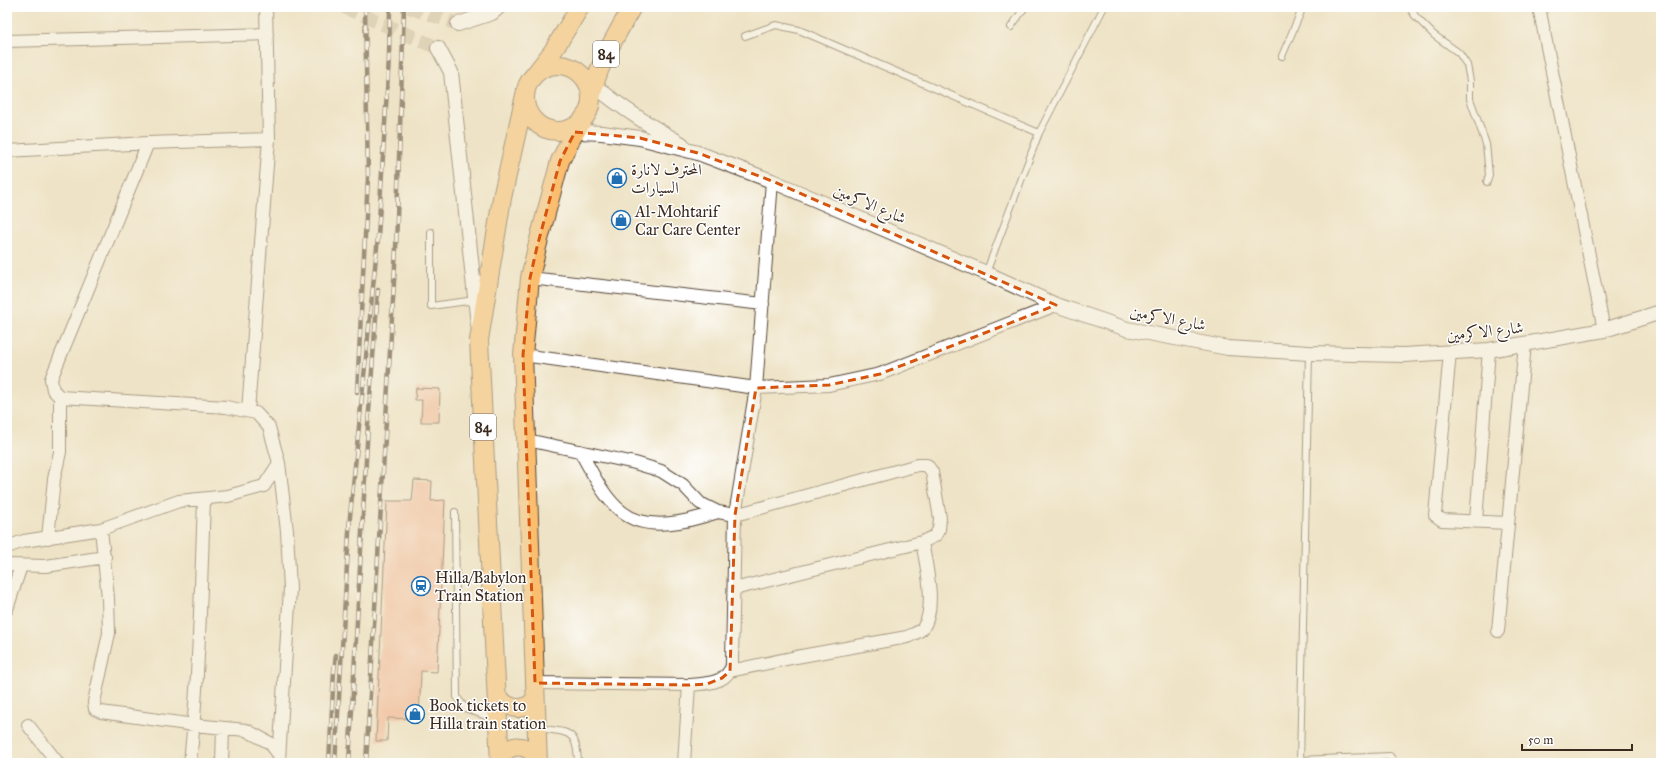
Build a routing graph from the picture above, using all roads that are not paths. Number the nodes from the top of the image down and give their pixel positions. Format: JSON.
{"nodes":[{"id":1,"x":266,"y":7,"type":"edge"},
{"id":2,"x":499,"y":7,"type":"edge"},
{"id":3,"x":580,"y":7,"type":"edge"},
{"id":4,"x":632,"y":7,"type":"edge"},
{"id":5,"x":1025,"y":7,"type":"edge"},
{"id":6,"x":1303,"y":7,"type":"edge"},
{"id":7,"x":1409,"y":7,"type":"edge"},
{"id":8,"x":1539,"y":7,"type":"edge"},
{"id":9,"x":1102,"y":8,"type":"edge"},
{"id":10,"x":458,"y":24,"type":"tunnel mouth"},
{"id":11,"x":1011,"y":27,"type":"dead end"},
{"id":12,"x":267,"y":34,"type":"junction"},
{"id":13,"x":745,"y":36,"type":"dead end"},
{"id":14,"x":7,"y":41,"type":"edge"},
{"id":15,"x":438,"y":48,"type":"tunnel mouth"},
{"id":16,"x":1282,"y":56,"type":"dead end"},
{"id":17,"x":534,"y":76,"type":"junction"},
{"id":18,"x":587,"y":80,"type":"junction"},
{"id":19,"x":525,"y":95,"type":"junction"},
{"id":20,"x":588,"y":111,"type":"junction"},
{"id":21,"x":557,"y":131,"type":"junction"},
{"id":22,"x":575,"y":132,"type":"junction"},
{"id":23,"x":1039,"y":133,"type":"junction"},
{"id":24,"x":269,"y":139,"type":"junction"},
{"id":25,"x":148,"y":143,"type":"junction"},
{"id":26,"x":7,"y":151,"type":"edge"},
{"id":27,"x":698,"y":153,"type":"junction"},
{"id":28,"x":772,"y":181,"type":"junction"},
{"id":29,"x":1487,"y":182,"type":"dead end"},
{"id":30,"x":432,"y":232,"type":"dead end"},
{"id":31,"x":986,"y":273,"type":"junction"},
{"id":32,"x":530,"y":278,"type":"junction"},
{"id":33,"x":475,"y":300,"type":"junction"},
{"id":34,"x":763,"y":304,"type":"junction"},
{"id":35,"x":1056,"y":306,"type":"junction"},
{"id":36,"x":1661,"y":312,"type":"edge"},
{"id":37,"x":1604,"y":330,"type":"junction"},
{"id":38,"x":479,"y":340,"type":"junction"},
{"id":39,"x":1525,"y":344,"type":"junction"},
{"id":40,"x":1489,"y":350,"type":"junction"},
{"id":41,"x":1450,"y":352,"type":"junction"},
{"id":42,"x":1309,"y":353,"type":"junction"},
{"id":43,"x":523,"y":355,"type":"junction"},
{"id":44,"x":756,"y":388,"type":"junction"},
{"id":45,"x":60,"y":397,"type":"junction"},
{"id":46,"x":248,"y":411,"type":"junction"},
{"id":47,"x":527,"y":440,"type":"junction"},
{"id":48,"x":580,"y":451,"type":"junction"},
{"id":49,"x":279,"y":463,"type":"junction"},
{"id":50,"x":204,"y":499,"type":"junction"},
{"id":51,"x":455,"y":512,"type":"dead end"},
{"id":52,"x":718,"y":512,"type":"junction"},
{"id":53,"x":735,"y":514,"type":"junction"},
{"id":54,"x":1476,"y":521,"type":"junction"},
{"id":55,"x":1508,"y":523,"type":"junction"},
{"id":56,"x":101,"y":529,"type":"junction"},
{"id":57,"x":48,"y":538,"type":"junction"},
{"id":58,"x":922,"y":542,"type":"junction"},
{"id":59,"x":7,"y":547,"type":"edge"},
{"id":60,"x":105,"y":557,"type":"junction"},
{"id":61,"x":7,"y":565,"type":"edge"},
{"id":62,"x":21,"y":566,"type":"junction"},
{"id":63,"x":734,"y":590,"type":"junction"},
{"id":64,"x":7,"y":609,"type":"edge"},
{"id":65,"x":1498,"y":632,"type":"dead end"},
{"id":66,"x":730,"y":671,"type":"junction"},
{"id":67,"x":689,"y":685,"type":"junction"},
{"id":68,"x":535,"y":691,"type":"junction"},
{"id":69,"x":497,"y":698,"type":"junction"},
{"id":70,"x":499,"y":721,"type":"junction"},
{"id":71,"x":28,"y":725,"type":"dead end"},
{"id":72,"x":194,"y":725,"type":"junction"},
{"id":73,"x":223,"y":728,"type":"junction"},
{"id":74,"x":537,"y":728,"type":"junction"},
{"id":75,"x":279,"y":759,"type":"edge"},
{"id":76,"x":500,"y":760,"type":"edge"},
{"id":77,"x":538,"y":760,"type":"edge"},
{"id":78,"x":1300,"y":762,"type":"edge"},
{"id":79,"x":58,"y":763,"type":"edge"},
{"id":80,"x":190,"y":763,"type":"edge"},
{"id":81,"x":222,"y":763,"type":"edge"},
{"id":82,"x":578,"y":763,"type":"edge"},
{"id":83,"x":684,"y":763,"type":"edge"},
{"id":84,"x":1395,"y":763,"type":"edge"}],
"edges":[{"from":1,"to":12,"type":"street"},
{"from":2,"to":10,"type":"street"},
{"from":3,"to":17,"type":"main road","number":"84"},
{"from":4,"to":18,"type":"main road","number":"84"},
{"from":5,"to":11,"type":"lane"},
{"from":6,"to":16,"type":"lane"},
{"from":7,"to":29,"type":"lane"},
{"from":8,"to":37,"type":"street"},
{"from":9,"to":23,"type":"lane"},
{"from":12,"to":14,"type":"street"},
{"from":12,"to":24,"type":"street"},
{"from":13,"to":23,"type":"lane"},
{"from":15,"to":33,"type":"street"},
{"from":17,"to":18,"type":"main road","number":"84"},
{"from":17,"to":19,"type":"main road","number":"84"},
{"from":18,"to":20,"type":"main road","number":"84"},
{"from":18,"to":27,"type":"street","name":"شارع الاكرمين"},
{"from":19,"to":21,"type":"main road"},
{"from":19,"to":38,"type":"main road","number":"84"},
{"from":20,"to":21,"type":"main road"},
{"from":20,"to":22,"type":"main road","number":"84"},
{"from":21,"to":22,"type":"street","name":"شارع الاكرمين"},
{"from":22,"to":27,"type":"street","name":"شارع الاكرمين"},
{"from":22,"to":32,"type":"main road","number":"84"},
{"from":23,"to":31,"type":"lane"},
{"from":24,"to":25,"type":"street"},
{"from":24,"to":46,"type":"street"},
{"from":25,"to":26,"type":"street"},
{"from":25,"to":45,"type":"street"},
{"from":27,"to":28,"type":"street","name":"شارع الاكرمين"},
{"from":28,"to":31,"type":"street","name":"شارع الاكرمين"},
{"from":28,"to":34,"type":"street"},
{"from":30,"to":33,"type":"lane"},
{"from":31,"to":35,"type":"street","name":"شارع الاكرمين"},
{"from":32,"to":34,"type":"street"},
{"from":32,"to":43,"type":"main road","number":"84"},
{"from":33,"to":38,"type":"street"},
{"from":34,"to":44,"type":"street"},
{"from":35,"to":42,"type":"street","name":"شارع الاكرمين"},
{"from":35,"to":44,"type":"street"},
{"from":36,"to":37,"type":"street","name":"شارع الاكرمين"},
{"from":37,"to":39,"type":"street","name":"شارع الاكرمين"},
{"from":38,"to":69,"type":"main road","number":"84"},
{"from":39,"to":40,"type":"street","name":"شارع الاكرمين"},
{"from":39,"to":55,"type":"street"},
{"from":40,"to":41,"type":"street","name":"شارع الاكرمين"},
{"from":40,"to":54,"type":"street"},
{"from":41,"to":42,"type":"street","name":"شارع الاكرمين"},
{"from":41,"to":54,"type":"street"},
{"from":42,"to":78,"type":"lane"},
{"from":43,"to":44,"type":"street"},
{"from":43,"to":47,"type":"main road","number":"84"},
{"from":44,"to":53,"type":"street"},
{"from":45,"to":46,"type":"street"},
{"from":45,"to":57,"type":"street"},
{"from":46,"to":49,"type":"street"},
{"from":47,"to":48,"type":"street"},
{"from":47,"to":68,"type":"main road","number":"84"},
{"from":48,"to":52,"type":"street"},
{"from":48,"to":52,"type":"street"},
{"from":49,"to":50,"type":"street"},
{"from":49,"to":75,"type":"street"},
{"from":50,"to":56,"type":"street"},
{"from":50,"to":72,"type":"street"},
{"from":51,"to":70,"type":"lane"},
{"from":52,"to":53,"type":"street"},
{"from":53,"to":58,"type":"street"},
{"from":53,"to":63,"type":"street"},
{"from":54,"to":55,"type":"street"},
{"from":55,"to":65,"type":"street"},
{"from":56,"to":57,"type":"street"},
{"from":56,"to":60,"type":"street"},
{"from":57,"to":59,"type":"street"},
{"from":58,"to":63,"type":"street"},
{"from":58,"to":66,"type":"street"},
{"from":60,"to":62,"type":"street"},
{"from":60,"to":72,"type":"street"},
{"from":61,"to":62,"type":"street"},
{"from":62,"to":64,"type":"street"},
{"from":63,"to":66,"type":"street"},
{"from":66,"to":67,"type":"street"},
{"from":67,"to":68,"type":"street"},
{"from":67,"to":83,"type":"street"},
{"from":68,"to":69,"type":"main road"},
{"from":68,"to":74,"type":"main road","number":"84"},
{"from":69,"to":70,"type":"main road","number":"84"},
{"from":70,"to":76,"type":"main road","number":"84"},
{"from":71,"to":79,"type":"street"},
{"from":72,"to":73,"type":"street"},
{"from":72,"to":80,"type":"street"},
{"from":73,"to":75,"type":"street"},
{"from":73,"to":81,"type":"street"},
{"from":74,"to":77,"type":"main road","number":"84"},
{"from":74,"to":82,"type":"lane"},
{"from":76,"to":77,"type":"main road"},
{"from":78,"to":84,"type":"lane"}]}
